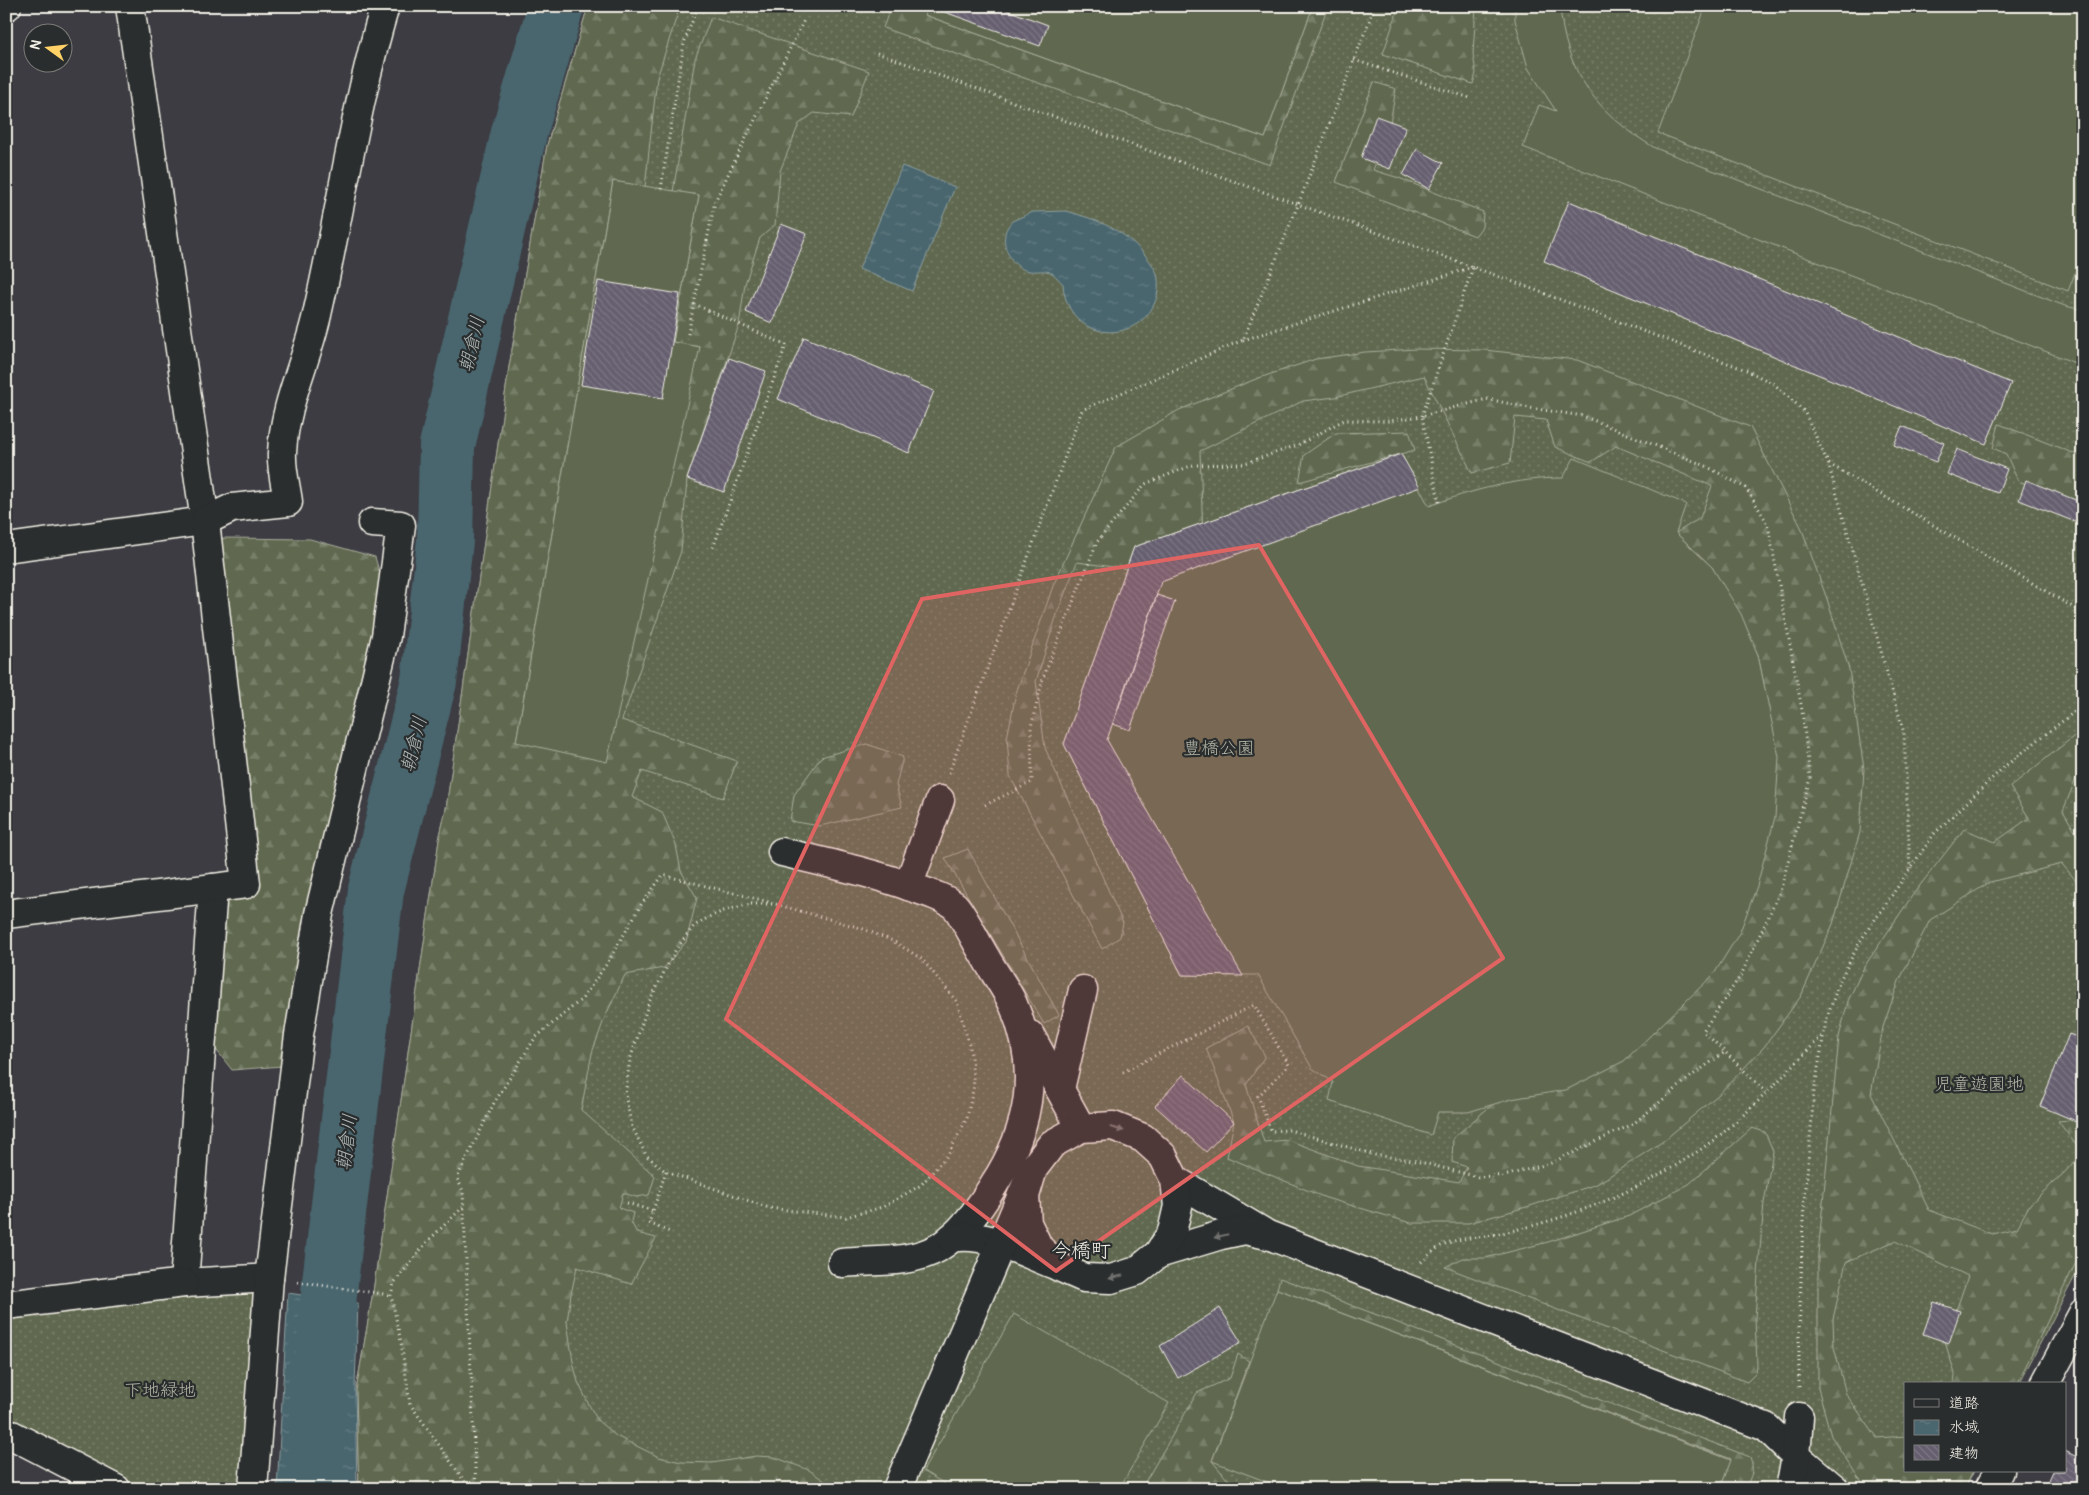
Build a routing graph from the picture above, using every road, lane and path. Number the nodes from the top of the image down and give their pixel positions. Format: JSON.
{"nodes":[{"id":1,"x":130,"y":6,"type":"edge"},
{"id":2,"x":385,"y":6,"type":"edge"},
{"id":3,"x":698,"y":6,"type":"edge"},
{"id":4,"x":1375,"y":6,"type":"edge"},
{"id":5,"x":804,"y":20,"type":"dead end"},
{"id":6,"x":877,"y":53,"type":"dead end"},
{"id":7,"x":1354,"y":60,"type":"junction"},
{"id":8,"x":1470,"y":98,"type":"dead end"},
{"id":9,"x":661,"y":190,"type":"dead end"},
{"id":10,"x":1298,"y":205,"type":"junction"},
{"id":11,"x":1472,"y":267,"type":"junction"},
{"id":12,"x":694,"y":304,"type":"junction"},
{"id":13,"x":687,"y":339,"type":"dead end"},
{"id":14,"x":1243,"y":340,"type":"junction"},
{"id":15,"x":1422,"y":416,"type":"junction"},
{"id":16,"x":1828,"y":463,"type":"junction"},
{"id":17,"x":1440,"y":502,"type":"dead end"},
{"id":18,"x":205,"y":522,"type":"junction"},
{"id":19,"x":372,"y":523,"type":"dead end"},
{"id":20,"x":6,"y":548,"type":"edge"},
{"id":21,"x":713,"y":548,"type":"dead end"},
{"id":22,"x":2083,"y":613,"type":"edge"},
{"id":23,"x":2083,"y":705,"type":"edge"},
{"id":24,"x":940,"y":800,"type":"joint"},
{"id":25,"x":986,"y":805,"type":"dead end"},
{"id":26,"x":782,"y":852,"type":"dead end"},
{"id":27,"x":1910,"y":869,"type":"junction"},
{"id":28,"x":908,"y":886,"type":"junction"},
{"id":29,"x":213,"y":888,"type":"junction"},
{"id":30,"x":775,"y":904,"type":"junction"},
{"id":31,"x":6,"y":914,"type":"edge"},
{"id":32,"x":1083,"y":990,"type":"dead end"},
{"id":33,"x":1012,"y":1003,"type":"junction"},
{"id":34,"x":1822,"y":1035,"type":"junction"},
{"id":35,"x":1725,"y":1052,"type":"junction"},
{"id":36,"x":1123,"y":1072,"type":"dead end"},
{"id":37,"x":1060,"y":1089,"type":"junction"},
{"id":38,"x":1766,"y":1092,"type":"junction"},
{"id":39,"x":1081,"y":1128,"type":"junction"},
{"id":40,"x":1033,"y":1169,"type":"junction"},
{"id":41,"x":666,"y":1171,"type":"junction"},
{"id":42,"x":1175,"y":1180,"type":"junction"},
{"id":43,"x":627,"y":1203,"type":"dead end"},
{"id":44,"x":464,"y":1206,"type":"junction"},
{"id":45,"x":653,"y":1210,"type":"junction"},
{"id":46,"x":672,"y":1233,"type":"dead end"},
{"id":47,"x":1268,"y":1236,"type":"junction"},
{"id":48,"x":951,"y":1238,"type":"junction"},
{"id":49,"x":1001,"y":1244,"type":"junction"},
{"id":50,"x":1158,"y":1254,"type":"junction"},
{"id":51,"x":842,"y":1262,"type":"dead end"},
{"id":52,"x":1059,"y":1266,"type":"junction"},
{"id":53,"x":1416,"y":1266,"type":"dead end"},
{"id":54,"x":280,"y":1280,"type":"junction"},
{"id":55,"x":184,"y":1283,"type":"junction"},
{"id":56,"x":391,"y":1294,"type":"junction"},
{"id":57,"x":6,"y":1305,"type":"edge"},
{"id":58,"x":2083,"y":1313,"type":"edge"},
{"id":59,"x":2046,"y":1382,"type":"edge"},
{"id":60,"x":1799,"y":1417,"type":"joint"},
{"id":61,"x":6,"y":1432,"type":"edge"},
{"id":62,"x":1796,"y":1456,"type":"junction"},
{"id":63,"x":1998,"y":1472,"type":"edge"},
{"id":64,"x":116,"y":1489,"type":"edge"},
{"id":65,"x":253,"y":1489,"type":"edge"},
{"id":66,"x":470,"y":1489,"type":"edge"},
{"id":67,"x":476,"y":1489,"type":"edge"},
{"id":68,"x":897,"y":1489,"type":"edge"},
{"id":69,"x":1790,"y":1489,"type":"edge"},
{"id":70,"x":1836,"y":1489,"type":"edge"},
{"id":71,"x":1989,"y":1489,"type":"edge"}],
"edges":[{"from":1,"to":18,"type":"street"},
{"from":2,"to":18,"type":"street"},
{"from":3,"to":9,"type":"path"},
{"from":4,"to":7,"type":"path"},
{"from":5,"to":12,"type":"path"},
{"from":6,"to":10,"type":"path"},
{"from":7,"to":8,"type":"path"},
{"from":7,"to":10,"type":"path"},
{"from":10,"to":11,"type":"path"},
{"from":10,"to":14,"type":"path"},
{"from":11,"to":14,"type":"path"},
{"from":11,"to":15,"type":"path"},
{"from":11,"to":16,"type":"path"},
{"from":12,"to":13,"type":"path"},
{"from":12,"to":21,"type":"path"},
{"from":14,"to":24,"type":"path"},
{"from":15,"to":17,"type":"path"},
{"from":15,"to":25,"type":"path"},
{"from":15,"to":35,"type":"path"},
{"from":16,"to":22,"type":"path"},
{"from":16,"to":27,"type":"path"},
{"from":18,"to":20,"type":"street"},
{"from":18,"to":29,"type":"street"},
{"from":19,"to":54,"type":"street"},
{"from":23,"to":27,"type":"path"},
{"from":24,"to":28,"type":"street"},
{"from":26,"to":28,"type":"street"},
{"from":27,"to":34,"type":"path"},
{"from":28,"to":33,"type":"street"},
{"from":29,"to":31,"type":"street"},
{"from":29,"to":55,"type":"street"},
{"from":30,"to":41,"type":"path"},
{"from":30,"to":41,"type":"path"},
{"from":30,"to":44,"type":"path"},
{"from":32,"to":37,"type":"street"},
{"from":33,"to":37,"type":"street"},
{"from":33,"to":48,"type":"street"},
{"from":34,"to":38,"type":"path"},
{"from":34,"to":60,"type":"path"},
{"from":35,"to":36,"type":"path"},
{"from":35,"to":38,"type":"path"},
{"from":37,"to":39,"type":"street"},
{"from":38,"to":53,"type":"path"},
{"from":39,"to":40,"type":"street"},
{"from":39,"to":42,"type":"street","one_way":true},
{"from":40,"to":49,"type":"street"},
{"from":40,"to":52,"type":"street"},
{"from":41,"to":45,"type":"path"},
{"from":42,"to":47,"type":"street"},
{"from":42,"to":50,"type":"street"},
{"from":43,"to":45,"type":"path"},
{"from":44,"to":56,"type":"path"},
{"from":44,"to":67,"type":"path"},
{"from":45,"to":46,"type":"path"},
{"from":47,"to":50,"type":"street","one_way":true},
{"from":47,"to":62,"type":"street"},
{"from":48,"to":49,"type":"street"},
{"from":48,"to":51,"type":"street"},
{"from":49,"to":52,"type":"street"},
{"from":49,"to":68,"type":"street"},
{"from":50,"to":52,"type":"street","one_way":true},
{"from":54,"to":55,"type":"street"},
{"from":54,"to":56,"type":"path"},
{"from":54,"to":65,"type":"street"},
{"from":55,"to":57,"type":"street"},
{"from":56,"to":66,"type":"path"},
{"from":58,"to":59,"type":"street"},
{"from":60,"to":62,"type":"street"},
{"from":61,"to":64,"type":"street"},
{"from":62,"to":69,"type":"street"},
{"from":62,"to":70,"type":"street"},
{"from":63,"to":71,"type":"street"}]}
